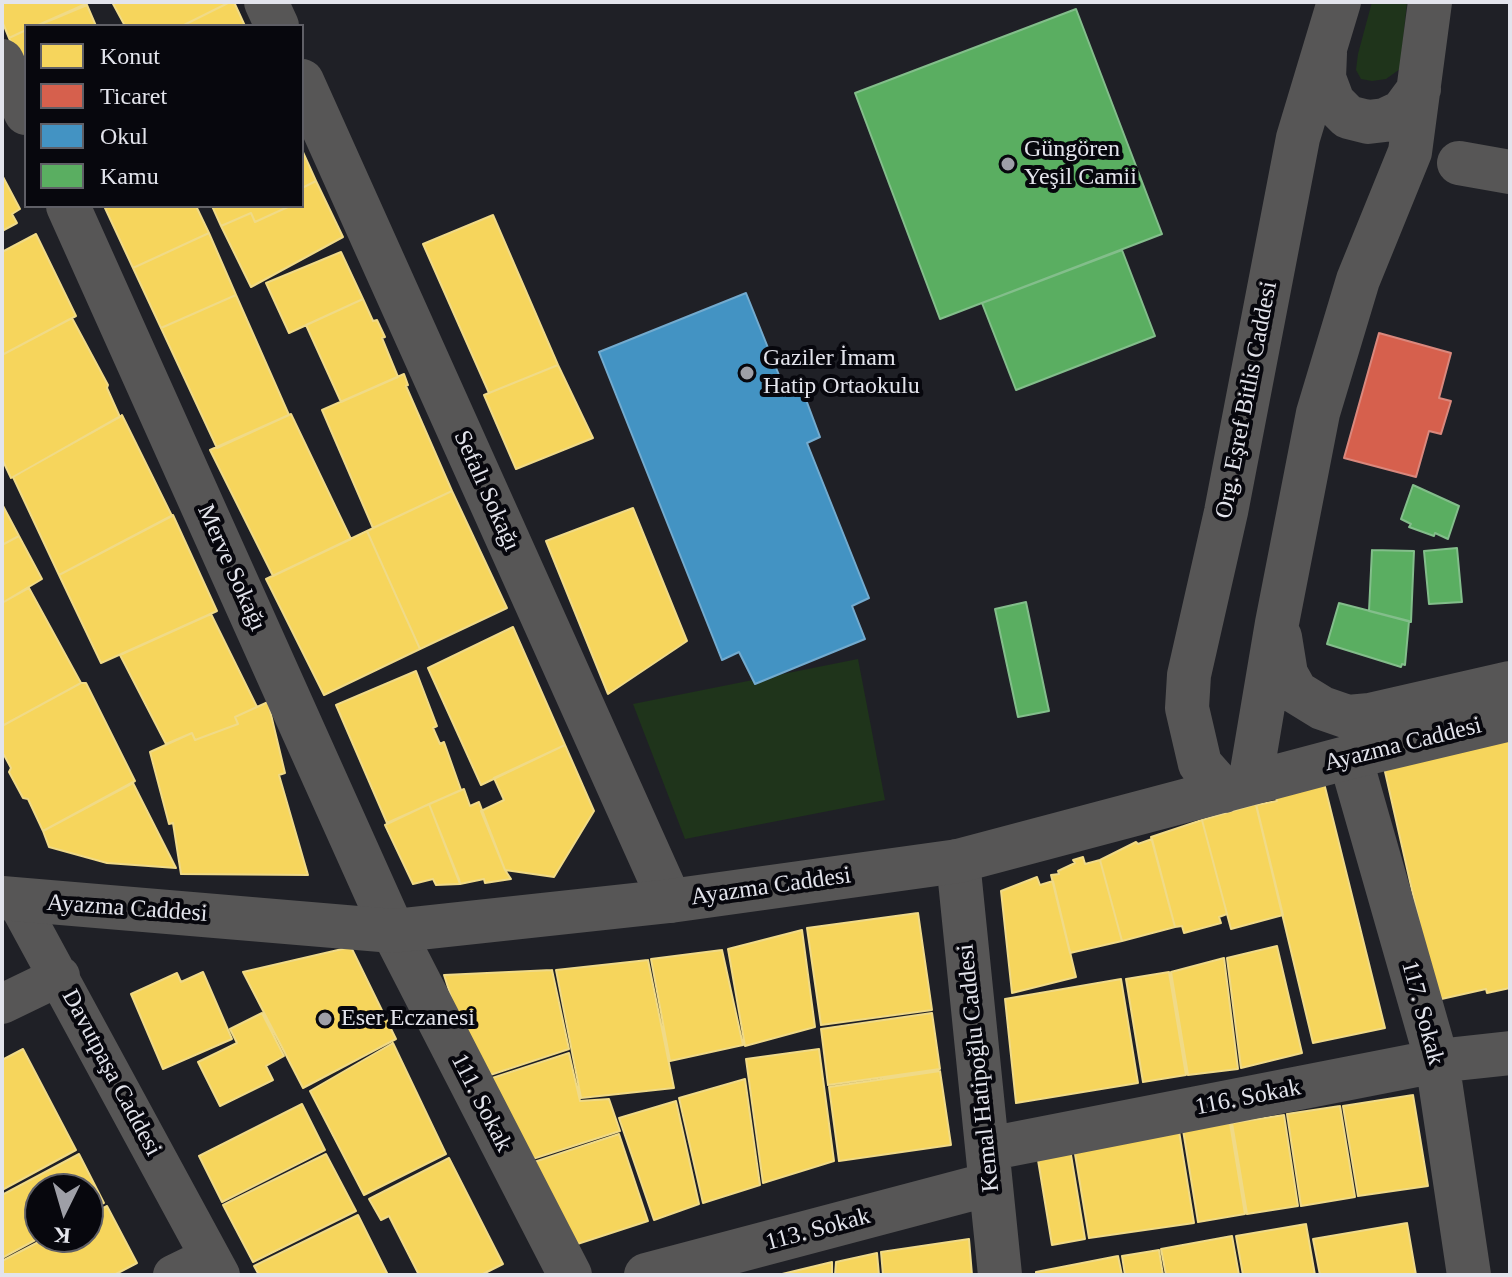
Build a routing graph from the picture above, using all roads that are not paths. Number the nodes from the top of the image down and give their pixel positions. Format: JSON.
{"nodes":[{"id":1,"x":266,"y":2,"type":"edge"},
{"id":2,"x":1339,"y":2,"type":"edge"},
{"id":3,"x":1430,"y":2,"type":"edge"},
{"id":4,"x":276,"y":24,"type":"edge"},
{"id":5,"x":1325,"y":47,"type":"junction"},
{"id":6,"x":2,"y":61,"type":"edge"},
{"id":7,"x":304,"y":85,"type":"edge"},
{"id":8,"x":1419,"y":89,"type":"junction"},
{"id":9,"x":24,"y":109,"type":"edge"},
{"id":10,"x":1459,"y":163,"type":"dead end"},
{"id":11,"x":1510,"y":172,"type":"edge"},
{"id":12,"x":69,"y":208,"type":"edge"},
{"id":13,"x":1277,"y":623,"type":"junction"},
{"id":14,"x":1510,"y":683,"type":"edge"},
{"id":15,"x":1510,"y":719,"type":"edge"},
{"id":16,"x":1350,"y":757,"type":"junction"},
{"id":17,"x":1237,"y":787,"type":"junction"},
{"id":18,"x":958,"y":861,"type":"junction"},
{"id":19,"x":7,"y":890,"type":"edge"},
{"id":20,"x":670,"y":901,"type":"junction"},
{"id":21,"x":393,"y":931,"type":"junction"},
{"id":22,"x":60,"y":976,"type":"junction"},
{"id":23,"x":2,"y":1004,"type":"edge"},
{"id":24,"x":1510,"y":1053,"type":"edge"},
{"id":25,"x":1437,"y":1061,"type":"junction"},
{"id":26,"x":989,"y":1167,"type":"junction"},
{"id":27,"x":215,"y":1266,"type":"edge"},
{"id":28,"x":173,"y":1275,"type":"edge"},
{"id":29,"x":570,"y":1275,"type":"edge"},
{"id":30,"x":646,"y":1275,"type":"edge"},
{"id":31,"x":1000,"y":1275,"type":"edge"},
{"id":32,"x":1469,"y":1275,"type":"edge"}],
"edges":[{"from":1,"to":4,"type":"street"},
{"from":2,"to":5,"type":"street","name":"Org. Eşref Bitlis Caddesi"},
{"from":3,"to":8,"type":"street"},
{"from":5,"to":8,"type":"street"},
{"from":5,"to":17,"type":"street","name":"Org. Eşref Bitlis Caddesi"},
{"from":6,"to":9,"type":"street"},
{"from":7,"to":20,"type":"street","name":"Sefalı Sokağı"},
{"from":8,"to":13,"type":"street"},
{"from":10,"to":11,"type":"street"},
{"from":12,"to":21,"type":"street","name":"Merve Sokağı"},
{"from":13,"to":14,"type":"street","name":"Ayazma Caddesi"},
{"from":13,"to":17,"type":"street"},
{"from":15,"to":16,"type":"street","name":"Ayazma Caddesi"},
{"from":16,"to":17,"type":"street","name":"Ayazma Caddesi"},
{"from":16,"to":25,"type":"street","name":"117. Sokak"},
{"from":17,"to":18,"type":"street","name":"Ayazma Caddesi"},
{"from":18,"to":20,"type":"street","name":"Ayazma Caddesi"},
{"from":18,"to":26,"type":"street","name":"Kemal Hatipoğlu Caddesi"},
{"from":19,"to":21,"type":"street","name":"Ayazma Caddesi"},
{"from":19,"to":22,"type":"street","name":"Davutpaşa Caddesi"},
{"from":20,"to":21,"type":"street","name":"Ayazma Caddesi"},
{"from":21,"to":29,"type":"street","name":"111. Sokak"},
{"from":22,"to":23,"type":"street"},
{"from":22,"to":27,"type":"street","name":"Davutpaşa Caddesi"},
{"from":24,"to":25,"type":"street","name":"116. Sokak"},
{"from":25,"to":26,"type":"street","name":"116. Sokak"},
{"from":25,"to":32,"type":"street","name":"117. Sokak"},
{"from":26,"to":30,"type":"street","name":"113. Sokak"},
{"from":26,"to":31,"type":"street","name":"Kemal Hatipoğlu Caddesi"},
{"from":27,"to":28,"type":"street"}]}
